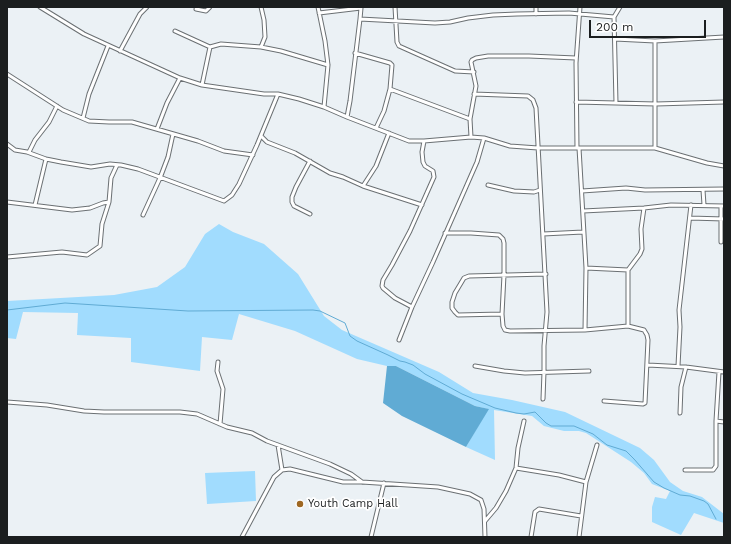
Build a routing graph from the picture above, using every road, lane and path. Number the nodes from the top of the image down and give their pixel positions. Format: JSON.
{"nodes":[{"id":1,"x":40,"y":7,"type":"edge"},
{"id":2,"x":147,"y":7,"type":"edge"},
{"id":3,"x":210,"y":7,"type":"edge"},
{"id":4,"x":261,"y":7,"type":"edge"},
{"id":5,"x":318,"y":7,"type":"edge"},
{"id":6,"x":395,"y":7,"type":"edge"},
{"id":7,"x":536,"y":7,"type":"edge"},
{"id":8,"x":580,"y":7,"type":"edge"},
{"id":9,"x":620,"y":7,"type":"edge"},
{"id":10,"x":361,"y":8,"type":"edge"},
{"id":11,"x":196,"y":9,"type":"dead end"},
{"id":12,"x":319,"y":13,"type":"junction"},
{"id":13,"x":536,"y":14,"type":"junction"},
{"id":14,"x":580,"y":14,"type":"junction"},
{"id":15,"x":614,"y":17,"type":"junction"},
{"id":16,"x":360,"y":19,"type":"junction"},
{"id":17,"x":394,"y":20,"type":"junction"},
{"id":18,"x":175,"y":31,"type":"dead end"},
{"id":19,"x":724,"y":37,"type":"edge"},
{"id":20,"x":615,"y":40,"type":"junction"},
{"id":21,"x":655,"y":41,"type":"junction"},
{"id":22,"x":108,"y":46,"type":"junction"},
{"id":23,"x":210,"y":47,"type":"junction"},
{"id":24,"x":261,"y":47,"type":"junction"},
{"id":25,"x":120,"y":52,"type":"junction"},
{"id":26,"x":355,"y":53,"type":"junction"},
{"id":27,"x":576,"y":58,"type":"junction"},
{"id":28,"x":328,"y":65,"type":"junction"},
{"id":29,"x":474,"y":72,"type":"junction"},
{"id":30,"x":7,"y":74,"type":"edge"},
{"id":31,"x":180,"y":78,"type":"junction"},
{"id":32,"x":202,"y":85,"type":"junction"},
{"id":33,"x":390,"y":89,"type":"junction"},
{"id":34,"x":278,"y":94,"type":"junction"},
{"id":35,"x":474,"y":94,"type":"junction"},
{"id":36,"x":576,"y":102,"type":"junction"},
{"id":37,"x":724,"y":102,"type":"edge"},
{"id":38,"x":616,"y":103,"type":"junction"},
{"id":39,"x":656,"y":104,"type":"junction"},
{"id":40,"x":57,"y":106,"type":"junction"},
{"id":41,"x":324,"y":107,"type":"junction"},
{"id":42,"x":346,"y":117,"type":"junction"},
{"id":43,"x":83,"y":118,"type":"junction"},
{"id":44,"x":470,"y":119,"type":"junction"},
{"id":45,"x":376,"y":128,"type":"junction"},
{"id":46,"x":157,"y":129,"type":"junction"},
{"id":47,"x":389,"y":133,"type":"junction"},
{"id":48,"x":174,"y":134,"type":"junction"},
{"id":49,"x":261,"y":136,"type":"junction"},
{"id":50,"x":471,"y":137,"type":"junction"},
{"id":51,"x":484,"y":138,"type":"junction"},
{"id":52,"x":424,"y":141,"type":"junction"},
{"id":53,"x":267,"y":142,"type":"junction"},
{"id":54,"x":7,"y":144,"type":"edge"},
{"id":55,"x":257,"y":145,"type":"junction"},
{"id":56,"x":538,"y":148,"type":"junction"},
{"id":57,"x":578,"y":148,"type":"junction"},
{"id":58,"x":655,"y":148,"type":"junction"},
{"id":59,"x":29,"y":152,"type":"junction"},
{"id":60,"x":253,"y":155,"type":"junction"},
{"id":61,"x":46,"y":159,"type":"junction"},
{"id":62,"x":310,"y":161,"type":"junction"},
{"id":63,"x":117,"y":165,"type":"junction"},
{"id":64,"x":724,"y":166,"type":"edge"},
{"id":65,"x":160,"y":178,"type":"junction"},
{"id":66,"x":488,"y":185,"type":"dead end"},
{"id":67,"x":363,"y":186,"type":"junction"},
{"id":68,"x":724,"y":189,"type":"edge"},
{"id":69,"x":540,"y":190,"type":"junction"},
{"id":70,"x":703,"y":190,"type":"junction"},
{"id":71,"x":582,"y":191,"type":"junction"},
{"id":72,"x":7,"y":202,"type":"edge"},
{"id":73,"x":109,"y":202,"type":"junction"},
{"id":74,"x":35,"y":205,"type":"junction"},
{"id":75,"x":691,"y":205,"type":"junction"},
{"id":76,"x":704,"y":205,"type":"junction"},
{"id":77,"x":422,"y":206,"type":"junction"},
{"id":78,"x":723,"y":206,"type":"edge"},
{"id":79,"x":644,"y":208,"type":"junction"},
{"id":80,"x":583,"y":211,"type":"junction"},
{"id":81,"x":310,"y":214,"type":"dead end"},
{"id":82,"x":143,"y":215,"type":"dead end"},
{"id":83,"x":690,"y":218,"type":"junction"},
{"id":84,"x":722,"y":219,"type":"edge"},
{"id":85,"x":584,"y":232,"type":"junction"},
{"id":86,"x":446,"y":233,"type":"junction"},
{"id":87,"x":543,"y":234,"type":"junction"},
{"id":88,"x":721,"y":242,"type":"dead end"},
{"id":89,"x":7,"y":257,"type":"edge"},
{"id":90,"x":586,"y":268,"type":"junction"},
{"id":91,"x":628,"y":270,"type":"junction"},
{"id":92,"x":546,"y":274,"type":"junction"},
{"id":93,"x":504,"y":275,"type":"junction"},
{"id":94,"x":412,"y":307,"type":"junction"},
{"id":95,"x":502,"y":314,"type":"junction"},
{"id":96,"x":628,"y":326,"type":"junction"},
{"id":97,"x":585,"y":330,"type":"junction"},
{"id":98,"x":545,"y":331,"type":"junction"},
{"id":99,"x":399,"y":340,"type":"dead end"},
{"id":100,"x":218,"y":362,"type":"dead end"},
{"id":101,"x":648,"y":365,"type":"junction"},
{"id":102,"x":475,"y":366,"type":"dead end"},
{"id":103,"x":678,"y":366,"type":"junction"},
{"id":104,"x":686,"y":367,"type":"junction"},
{"id":105,"x":589,"y":371,"type":"dead end"},
{"id":106,"x":544,"y":372,"type":"junction"},
{"id":107,"x":719,"y":372,"type":"junction"},
{"id":108,"x":724,"y":372,"type":"edge"},
{"id":109,"x":542,"y":399,"type":"dead end"},
{"id":110,"x":604,"y":401,"type":"dead end"},
{"id":111,"x":7,"y":402,"type":"edge"},
{"id":112,"x":680,"y":414,"type":"dead end"},
{"id":113,"x":524,"y":421,"type":"dead end"},
{"id":114,"x":716,"y":421,"type":"junction"},
{"id":115,"x":724,"y":422,"type":"edge"},
{"id":116,"x":220,"y":424,"type":"junction"},
{"id":117,"x":278,"y":445,"type":"junction"},
{"id":118,"x":597,"y":445,"type":"dead end"},
{"id":119,"x":516,"y":468,"type":"junction"},
{"id":120,"x":282,"y":470,"type":"junction"},
{"id":121,"x":685,"y":470,"type":"dead end"},
{"id":122,"x":362,"y":482,"type":"junction"},
{"id":123,"x":586,"y":482,"type":"junction"},
{"id":124,"x":384,"y":483,"type":"junction"},
{"id":125,"x":581,"y":516,"type":"junction"},
{"id":126,"x":485,"y":521,"type":"junction"},
{"id":127,"x":242,"y":537,"type":"edge"},
{"id":128,"x":371,"y":537,"type":"edge"},
{"id":129,"x":485,"y":537,"type":"edge"},
{"id":130,"x":531,"y":537,"type":"edge"},
{"id":131,"x":578,"y":537,"type":"edge"}],
"edges":[{"from":1,"to":22,"type":"street"},
{"from":2,"to":25,"type":"street"},
{"from":3,"to":11,"type":"street"},
{"from":4,"to":24,"type":"street"},
{"from":5,"to":12,"type":"street"},
{"from":6,"to":17,"type":"street"},
{"from":7,"to":13,"type":"street"},
{"from":8,"to":14,"type":"street"},
{"from":9,"to":15,"type":"street"},
{"from":10,"to":12,"type":"street"},
{"from":10,"to":16,"type":"street"},
{"from":12,"to":28,"type":"street"},
{"from":13,"to":14,"type":"street"},
{"from":13,"to":17,"type":"street"},
{"from":14,"to":15,"type":"street"},
{"from":14,"to":27,"type":"street"},
{"from":15,"to":20,"type":"street"},
{"from":16,"to":17,"type":"street"},
{"from":16,"to":26,"type":"street"},
{"from":17,"to":29,"type":"street"},
{"from":18,"to":23,"type":"street"},
{"from":19,"to":21,"type":"street"},
{"from":20,"to":21,"type":"street"},
{"from":20,"to":38,"type":"street"},
{"from":21,"to":39,"type":"street"},
{"from":22,"to":25,"type":"street"},
{"from":22,"to":43,"type":"street"},
{"from":23,"to":24,"type":"street"},
{"from":23,"to":32,"type":"street"},
{"from":24,"to":28,"type":"street"},
{"from":25,"to":31,"type":"street"},
{"from":26,"to":33,"type":"street"},
{"from":26,"to":42,"type":"street"},
{"from":27,"to":29,"type":"street"},
{"from":27,"to":36,"type":"street"},
{"from":28,"to":41,"type":"street"},
{"from":29,"to":35,"type":"street"},
{"from":30,"to":40,"type":"street"},
{"from":31,"to":32,"type":"street"},
{"from":31,"to":46,"type":"street"},
{"from":32,"to":34,"type":"street"},
{"from":33,"to":44,"type":"street"},
{"from":33,"to":45,"type":"street"},
{"from":34,"to":41,"type":"street"},
{"from":34,"to":49,"type":"street"},
{"from":35,"to":44,"type":"street"},
{"from":35,"to":56,"type":"street"},
{"from":36,"to":38,"type":"street"},
{"from":36,"to":57,"type":"street"},
{"from":37,"to":39,"type":"street"},
{"from":38,"to":39,"type":"street"},
{"from":39,"to":58,"type":"street"},
{"from":40,"to":43,"type":"street"},
{"from":40,"to":59,"type":"street"},
{"from":41,"to":42,"type":"street"},
{"from":42,"to":45,"type":"street"},
{"from":43,"to":46,"type":"street"},
{"from":44,"to":50,"type":"street"},
{"from":45,"to":47,"type":"street"},
{"from":46,"to":48,"type":"street"},
{"from":47,"to":52,"type":"street"},
{"from":47,"to":67,"type":"street"},
{"from":48,"to":60,"type":"street"},
{"from":48,"to":65,"type":"street"},
{"from":49,"to":53,"type":"street"},
{"from":49,"to":55,"type":"street"},
{"from":50,"to":51,"type":"street"},
{"from":50,"to":52,"type":"street"},
{"from":51,"to":56,"type":"street"},
{"from":51,"to":86,"type":"street"},
{"from":52,"to":77,"type":"street"},
{"from":53,"to":55,"type":"street"},
{"from":53,"to":62,"type":"street"},
{"from":54,"to":59,"type":"street"},
{"from":55,"to":60,"type":"street"},
{"from":56,"to":57,"type":"street"},
{"from":56,"to":69,"type":"street"},
{"from":57,"to":58,"type":"street"},
{"from":57,"to":71,"type":"street"},
{"from":58,"to":64,"type":"street"},
{"from":59,"to":61,"type":"street"},
{"from":60,"to":65,"type":"street"},
{"from":61,"to":63,"type":"street"},
{"from":61,"to":74,"type":"street"},
{"from":62,"to":67,"type":"street"},
{"from":62,"to":81,"type":"street"},
{"from":63,"to":65,"type":"street"},
{"from":63,"to":73,"type":"street"},
{"from":65,"to":82,"type":"street"},
{"from":66,"to":69,"type":"street"},
{"from":67,"to":77,"type":"street"},
{"from":68,"to":70,"type":"street"},
{"from":69,"to":87,"type":"street"},
{"from":70,"to":71,"type":"street"},
{"from":70,"to":76,"type":"street"},
{"from":71,"to":80,"type":"street"},
{"from":72,"to":74,"type":"street"},
{"from":73,"to":74,"type":"street"},
{"from":73,"to":89,"type":"street"},
{"from":75,"to":76,"type":"street"},
{"from":75,"to":79,"type":"street"},
{"from":75,"to":83,"type":"street"},
{"from":76,"to":78,"type":"street"},
{"from":77,"to":94,"type":"street"},
{"from":78,"to":84,"type":"street"},
{"from":79,"to":80,"type":"street"},
{"from":79,"to":91,"type":"street"},
{"from":80,"to":85,"type":"street"},
{"from":83,"to":84,"type":"street"},
{"from":83,"to":103,"type":"street"},
{"from":84,"to":88,"type":"street"},
{"from":85,"to":87,"type":"street"},
{"from":85,"to":90,"type":"street"},
{"from":86,"to":93,"type":"street"},
{"from":86,"to":94,"type":"street"},
{"from":87,"to":92,"type":"street"},
{"from":90,"to":91,"type":"street"},
{"from":90,"to":97,"type":"street"},
{"from":91,"to":96,"type":"street"},
{"from":92,"to":93,"type":"street"},
{"from":92,"to":98,"type":"street"},
{"from":93,"to":95,"type":"street"},
{"from":93,"to":95,"type":"street"},
{"from":94,"to":99,"type":"street"},
{"from":95,"to":98,"type":"street"},
{"from":96,"to":97,"type":"street"},
{"from":96,"to":101,"type":"street"},
{"from":97,"to":98,"type":"street"},
{"from":98,"to":106,"type":"street"},
{"from":100,"to":116,"type":"street"},
{"from":101,"to":103,"type":"street"},
{"from":101,"to":110,"type":"street"},
{"from":102,"to":106,"type":"street"},
{"from":103,"to":104,"type":"street"},
{"from":104,"to":107,"type":"street"},
{"from":104,"to":112,"type":"street"},
{"from":105,"to":106,"type":"street"},
{"from":106,"to":109,"type":"street"},
{"from":107,"to":108,"type":"street"},
{"from":107,"to":114,"type":"street"},
{"from":111,"to":116,"type":"street"},
{"from":113,"to":119,"type":"street"},
{"from":114,"to":115,"type":"street"},
{"from":114,"to":121,"type":"street"},
{"from":116,"to":117,"type":"street"},
{"from":117,"to":120,"type":"street"},
{"from":117,"to":122,"type":"street"},
{"from":118,"to":123,"type":"street"},
{"from":119,"to":123,"type":"street"},
{"from":119,"to":126,"type":"street"},
{"from":120,"to":122,"type":"street"},
{"from":120,"to":127,"type":"street"},
{"from":122,"to":124,"type":"street"},
{"from":123,"to":125,"type":"street"},
{"from":124,"to":126,"type":"street"},
{"from":124,"to":128,"type":"street"},
{"from":125,"to":130,"type":"street"},
{"from":125,"to":131,"type":"street"},
{"from":126,"to":129,"type":"street"}]}
